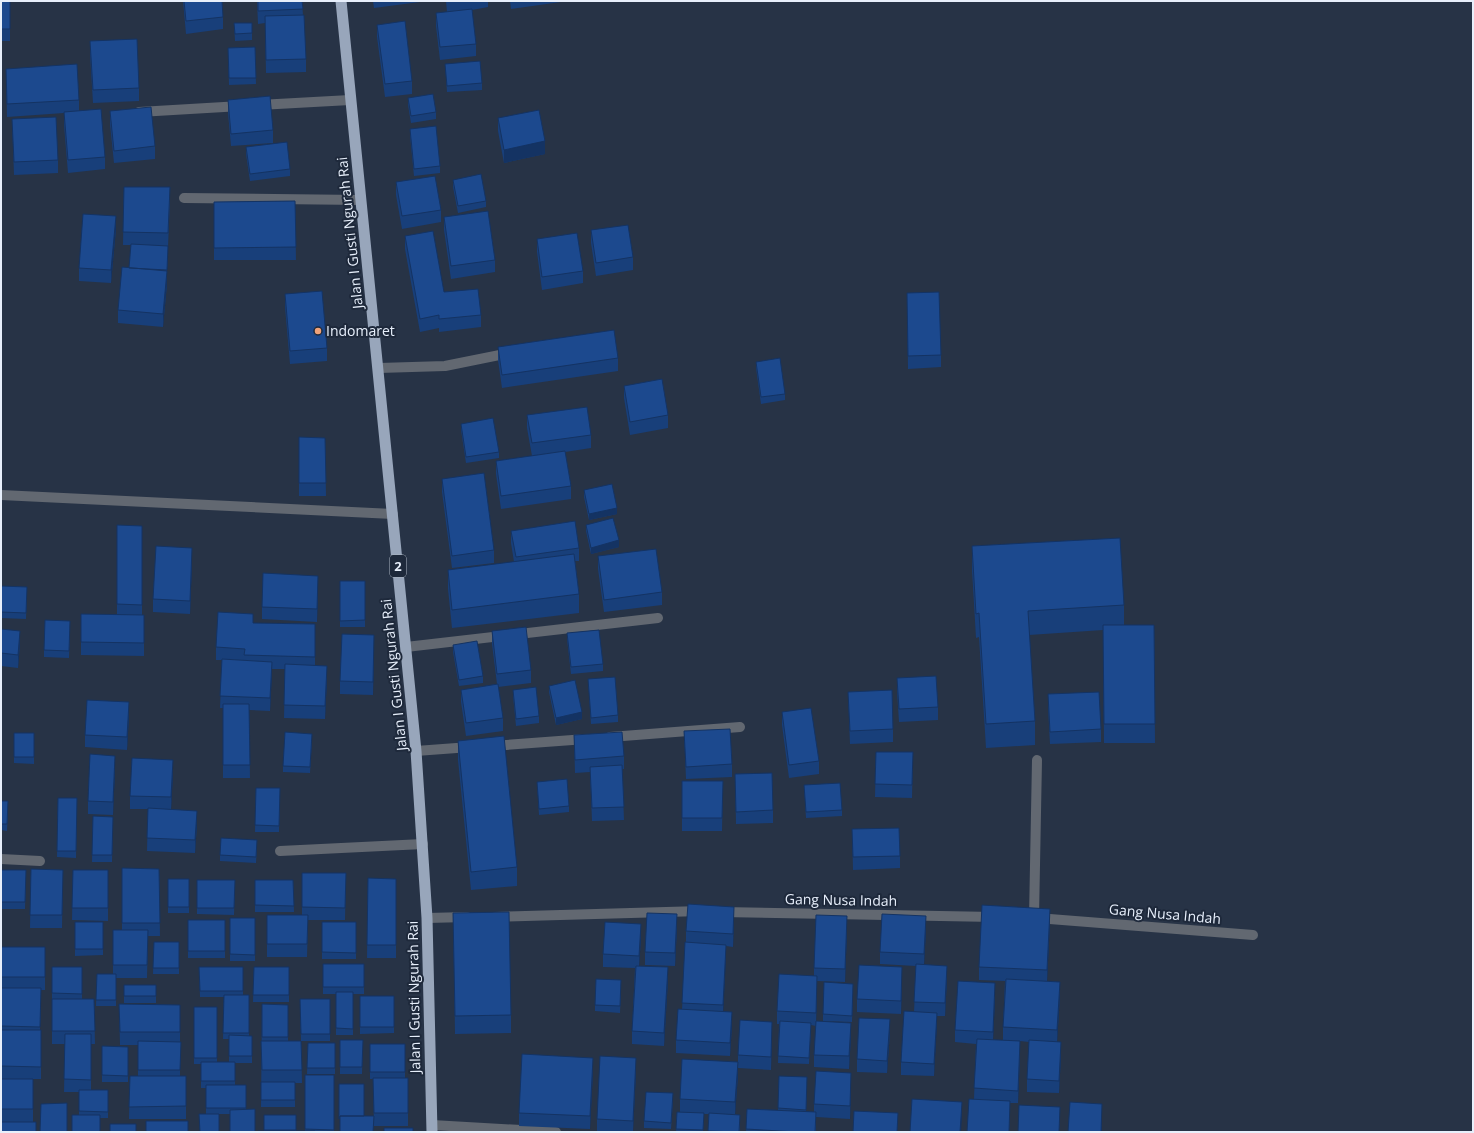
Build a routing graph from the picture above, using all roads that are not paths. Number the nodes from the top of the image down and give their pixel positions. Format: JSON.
{"nodes":[{"id":1,"x":341,"y":1,"type":"edge"},
{"id":2,"x":350,"y":100,"type":"junction"},
{"id":3,"x":129,"y":113,"type":"edge"},
{"id":4,"x":184,"y":198,"type":"dead end"},
{"id":5,"x":361,"y":200,"type":"junction"},
{"id":6,"x":523,"y":350,"type":"edge"},
{"id":7,"x":379,"y":368,"type":"junction"},
{"id":8,"x":1,"y":495,"type":"edge"},
{"id":9,"x":393,"y":514,"type":"junction"},
{"id":10,"x":658,"y":618,"type":"dead end"},
{"id":11,"x":406,"y":646,"type":"junction"},
{"id":12,"x":740,"y":727,"type":"dead end"},
{"id":13,"x":416,"y":752,"type":"junction"},
{"id":14,"x":1037,"y":760,"type":"dead end"},
{"id":15,"x":423,"y":844,"type":"junction"},
{"id":16,"x":280,"y":851,"type":"dead end"},
{"id":17,"x":1,"y":859,"type":"edge"},
{"id":18,"x":40,"y":861,"type":"dead end"},
{"id":19,"x":1004,"y":917,"type":"edge"},
{"id":20,"x":427,"y":918,"type":"junction"},
{"id":21,"x":1253,"y":935,"type":"dead end"},
{"id":22,"x":432,"y":1129,"type":"edge"},
{"id":23,"x":556,"y":1132,"type":"edge"}],
"edges":[{"from":1,"to":2,"type":"highway","name":"Jalan I Gusti Ngurah Rai","number":"2"},
{"from":2,"to":3,"type":"street"},
{"from":2,"to":5,"type":"highway","name":"Jalan I Gusti Ngurah Rai","number":"2"},
{"from":4,"to":5,"type":"street"},
{"from":5,"to":7,"type":"highway","name":"Jalan I Gusti Ngurah Rai","number":"2"},
{"from":6,"to":7,"type":"street"},
{"from":7,"to":9,"type":"highway","name":"Jalan I Gusti Ngurah Rai","number":"2"},
{"from":8,"to":9,"type":"street"},
{"from":9,"to":11,"type":"highway","name":"Jalan I Gusti Ngurah Rai","number":"2"},
{"from":10,"to":11,"type":"street"},
{"from":11,"to":13,"type":"highway","name":"Jalan I Gusti Ngurah Rai","number":"2"},
{"from":12,"to":13,"type":"street"},
{"from":13,"to":15,"type":"highway","name":"Jalan I Gusti Ngurah Rai","number":"2"},
{"from":14,"to":21,"type":"street","name":"Gang Nusa Indah"},
{"from":15,"to":16,"type":"street"},
{"from":15,"to":20,"type":"highway","name":"Jalan I Gusti Ngurah Rai","number":"2"},
{"from":17,"to":18,"type":"street"},
{"from":19,"to":20,"type":"street","name":"Gang Nusa Indah"},
{"from":20,"to":22,"type":"highway","name":"Jalan I Gusti Ngurah Rai","number":"2"},
{"from":22,"to":23,"type":"street"}]}
